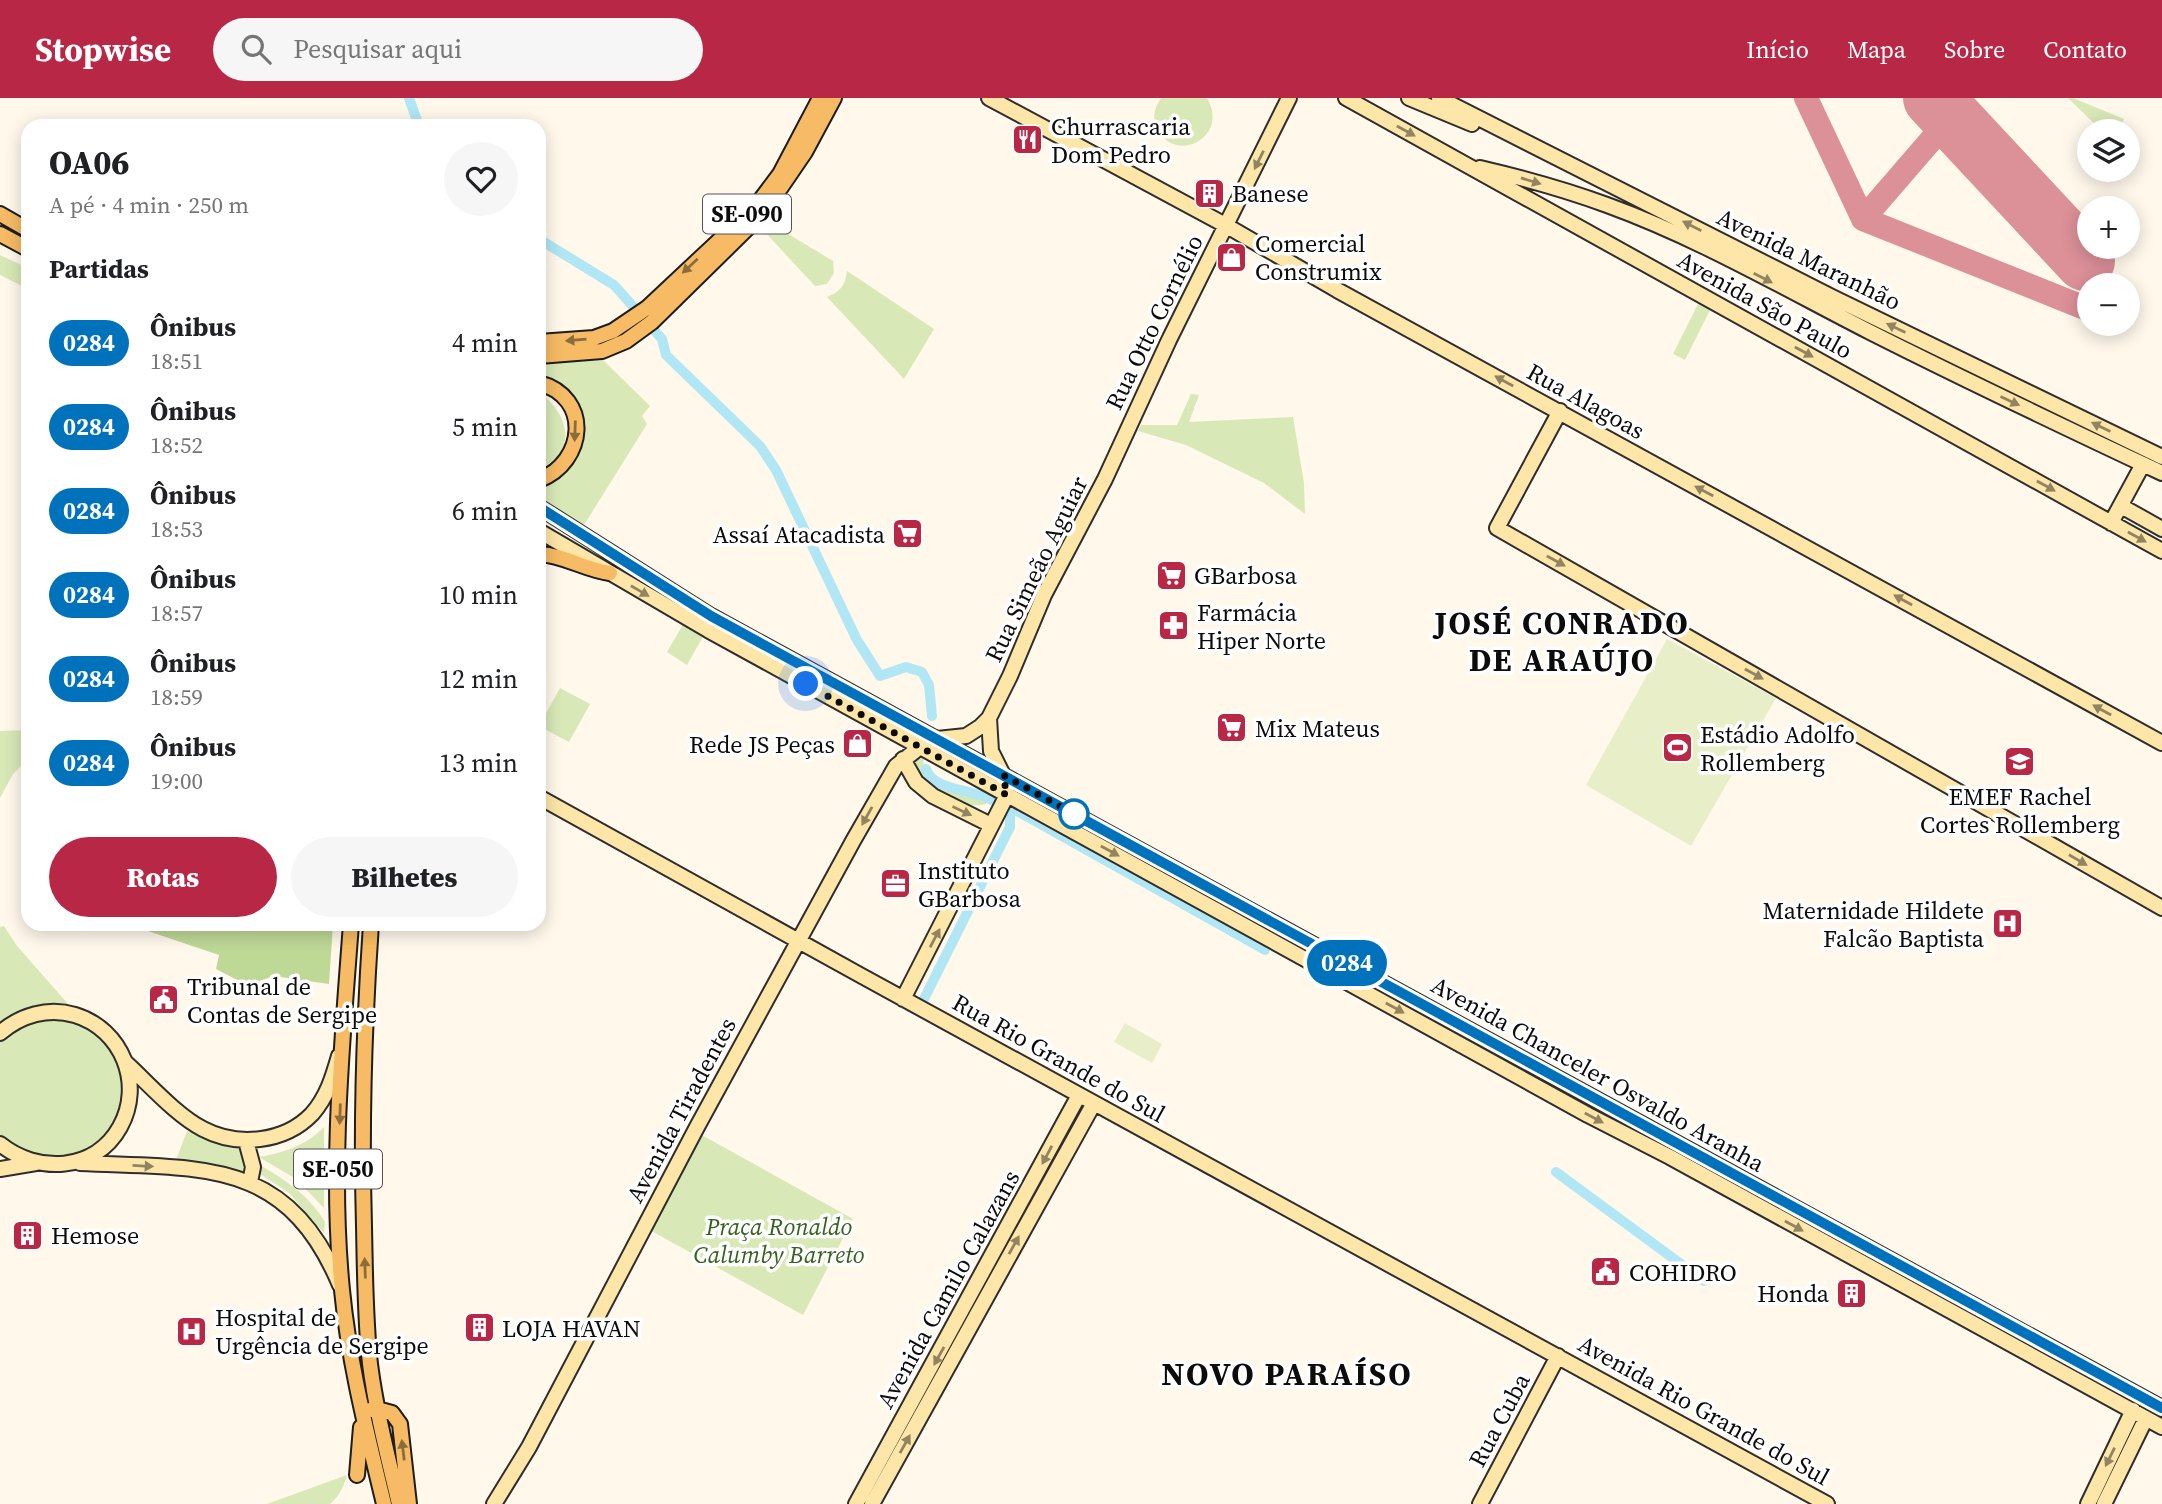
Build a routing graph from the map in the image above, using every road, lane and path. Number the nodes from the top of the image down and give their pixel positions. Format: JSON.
{"nodes":[{"id":1,"x":820,"y":98,"type":"edge"},
{"id":2,"x":834,"y":98,"type":"edge"},
{"id":3,"x":989,"y":98,"type":"edge"},
{"id":4,"x":1289,"y":98,"type":"edge"},
{"id":5,"x":1346,"y":98,"type":"edge"},
{"id":6,"x":1409,"y":98,"type":"edge"},
{"id":7,"x":1439,"y":98,"type":"edge"},
{"id":8,"x":1523,"y":141,"type":"junction"},
{"id":9,"x":1465,"y":165,"type":"junction"},
{"id":10,"x":0,"y":214,"type":"edge"},
{"id":11,"x":21,"y":226,"type":"edge"},
{"id":12,"x":1227,"y":226,"type":"junction"},
{"id":13,"x":0,"y":234,"type":"edge"},
{"id":14,"x":21,"y":245,"type":"edge"},
{"id":15,"x":642,"y":321,"type":"junction"},
{"id":16,"x":546,"y":340,"type":"edge"},
{"id":17,"x":546,"y":355,"type":"edge"},
{"id":18,"x":1981,"y":369,"type":"junction"},
{"id":19,"x":1974,"y":384,"type":"junction"},
{"id":20,"x":546,"y":385,"type":"edge"},
{"id":21,"x":1560,"y":411,"type":"junction"},
{"id":22,"x":1123,"y":439,"type":"joint"},
{"id":23,"x":2162,"y":457,"type":"edge"},
{"id":24,"x":2143,"y":464,"type":"junction"},
{"id":25,"x":2162,"y":473,"type":"edge"},
{"id":26,"x":546,"y":477,"type":"edge"},
{"id":27,"x":2121,"y":506,"type":"junction"},
{"id":28,"x":546,"y":511,"type":"edge"},
{"id":29,"x":2111,"y":523,"type":"junction"},
{"id":30,"x":2162,"y":528,"type":"edge"},
{"id":31,"x":546,"y":535,"type":"edge"},
{"id":32,"x":2162,"y":551,"type":"edge"},
{"id":33,"x":546,"y":555,"type":"edge"},
{"id":34,"x":610,"y":573,"type":"junction"},
{"id":35,"x":989,"y":718,"type":"junction"},
{"id":36,"x":935,"y":739,"type":"junction"},
{"id":37,"x":2162,"y":743,"type":"edge"},
{"id":38,"x":920,"y":747,"type":"junction"},
{"id":39,"x":903,"y":759,"type":"junction"},
{"id":40,"x":1003,"y":775,"type":"junction"},
{"id":41,"x":546,"y":801,"type":"edge"},
{"id":42,"x":1004,"y":802,"type":"junction"},
{"id":43,"x":991,"y":825,"type":"junction"},
{"id":44,"x":2162,"y":908,"type":"edge"},
{"id":45,"x":350,"y":931,"type":"edge"},
{"id":46,"x":371,"y":931,"type":"edge"},
{"id":47,"x":798,"y":940,"type":"junction"},
{"id":48,"x":903,"y":999,"type":"junction"},
{"id":49,"x":0,"y":1033,"type":"edge"},
{"id":50,"x":342,"y":1048,"type":"junction"},
{"id":51,"x":126,"y":1062,"type":"junction"},
{"id":52,"x":1079,"y":1095,"type":"junction"},
{"id":53,"x":1094,"y":1103,"type":"junction"},
{"id":54,"x":247,"y":1141,"type":"junction"},
{"id":55,"x":0,"y":1144,"type":"edge"},
{"id":56,"x":75,"y":1162,"type":"junction"},
{"id":57,"x":36,"y":1163,"type":"junction"},
{"id":58,"x":0,"y":1169,"type":"edge"},
{"id":59,"x":250,"y":1182,"type":"junction"},
{"id":60,"x":342,"y":1290,"type":"junction"},
{"id":61,"x":1558,"y":1356,"type":"junction"},
{"id":62,"x":931,"y":1384,"type":"junction"},
{"id":63,"x":2162,"y":1408,"type":"edge"},
{"id":64,"x":377,"y":1409,"type":"junction"},
{"id":65,"x":362,"y":1414,"type":"junction"},
{"id":66,"x":2139,"y":1414,"type":"junction"},
{"id":67,"x":2162,"y":1427,"type":"edge"},
{"id":68,"x":357,"y":1475,"type":"dead end"},
{"id":69,"x":384,"y":1504,"type":"edge"},
{"id":70,"x":398,"y":1504,"type":"edge"},
{"id":71,"x":409,"y":1504,"type":"edge"},
{"id":72,"x":494,"y":1504,"type":"edge"},
{"id":73,"x":856,"y":1504,"type":"edge"},
{"id":74,"x":872,"y":1504,"type":"edge"},
{"id":75,"x":1480,"y":1504,"type":"edge"},
{"id":76,"x":1827,"y":1504,"type":"edge"},
{"id":77,"x":2088,"y":1504,"type":"edge"},
{"id":78,"x":2104,"y":1504,"type":"edge"}],
"edges":[{"from":1,"to":15,"type":"main road","number":"SE-090","one_way":true},
{"from":2,"to":15,"type":"main road","number":"SE-090"},
{"from":3,"to":12,"type":"street","name":"Rua Alagoas"},
{"from":4,"to":12,"type":"street","name":"Rua Otto Cornélio","one_way":true},
{"from":5,"to":9,"type":"street","name":"Avenida São Paulo","one_way":true},
{"from":6,"to":8,"type":"street"},
{"from":7,"to":8,"type":"street","name":"Avenida Maranhão"},
{"from":18,"to":8,"type":"street","name":"Avenida Maranhão","one_way":true},
{"from":9,"to":19,"type":"street","name":"Avenida Maranhão","one_way":true},
{"from":9,"to":29,"type":"street","name":"Avenida São Paulo","one_way":true},
{"from":10,"to":11,"type":"main road"},
{"from":21,"to":12,"type":"street","name":"Rua Alagoas","one_way":true},
{"from":12,"to":22,"type":"street","name":"Rua Otto Cornélio"},
{"from":13,"to":14,"type":"main road"},
{"from":15,"to":16,"type":"main road","number":"SE-090","one_way":true},
{"from":15,"to":17,"type":"main road","number":"SE-090"},
{"from":18,"to":19,"type":"street"},
{"from":23,"to":18,"type":"street","name":"Avenida Maranhão","one_way":true},
{"from":19,"to":24,"type":"street","name":"Avenida Maranhão","one_way":true},
{"from":20,"to":26,"type":"main road","one_way":true},
{"from":37,"to":21,"type":"street","name":"Rua Alagoas","one_way":true},
{"from":21,"to":44,"type":"street","one_way":true},
{"from":22,"to":35,"type":"street","name":"Rua Simeão Aguiar"},
{"from":24,"to":25,"type":"street","name":"Avenida Maranhão"},
{"from":24,"to":27,"type":"street"},
{"from":27,"to":29,"type":"street"},
{"from":27,"to":30,"type":"street"},
{"from":28,"to":36,"type":"street","name":"Avenida Chanceler Osvaldo Aranha"},
{"from":29,"to":32,"type":"street","name":"Avenida São Paulo","one_way":true},
{"from":31,"to":34,"type":"street","name":"Avenida Chanceler Osvaldo Aranha"},
{"from":33,"to":34,"type":"main road"},
{"from":34,"to":38,"type":"street","name":"Avenida Chanceler Osvaldo Aranha","one_way":true},
{"from":35,"to":36,"type":"street"},
{"from":35,"to":40,"type":"street"},
{"from":36,"to":40,"type":"street","name":"Avenida Chanceler Osvaldo Aranha"},
{"from":38,"to":39,"type":"street","name":"Avenida Tiradentes"},
{"from":38,"to":42,"type":"street","name":"Avenida Chanceler Osvaldo Aranha"},
{"from":39,"to":43,"type":"street","one_way":true},
{"from":39,"to":47,"type":"street","name":"Avenida Tiradentes","one_way":true},
{"from":40,"to":42,"type":"street"},
{"from":40,"to":63,"type":"street","name":"Avenida Chanceler Osvaldo Aranha"},
{"from":41,"to":47,"type":"street","name":"Rua Rio Grande do Sul"},
{"from":42,"to":43,"type":"street"},
{"from":42,"to":66,"type":"street","name":"Avenida Chanceler Osvaldo Aranha","one_way":true},
{"from":48,"to":43,"type":"street","one_way":true},
{"from":45,"to":50,"type":"main road","number":"SE-050"},
{"from":64,"to":46,"type":"main road","number":"SE-050","one_way":true},
{"from":47,"to":48,"type":"street","name":"Rua Rio Grande do Sul"},
{"from":47,"to":72,"type":"street","name":"Avenida Tiradentes"},
{"from":48,"to":52,"type":"street","name":"Rua Rio Grande do Sul"},
{"from":49,"to":51,"type":"street"},
{"from":50,"to":54,"type":"street"},
{"from":50,"to":60,"type":"main road","number":"SE-050","one_way":true},
{"from":51,"to":54,"type":"street"},
{"from":51,"to":56,"type":"street"},
{"from":52,"to":53,"type":"street","name":"Rua Rio Grande do Sul"},
{"from":52,"to":62,"type":"street","name":"Avenida Camilo Calazans","one_way":true},
{"from":53,"to":61,"type":"street","name":"Rua Rio Grande do Sul"},
{"from":62,"to":53,"type":"street","name":"Avenida Camilo Calazans","one_way":true},
{"from":54,"to":59,"type":"street"},
{"from":55,"to":57,"type":"street"},
{"from":56,"to":57,"type":"street"},
{"from":56,"to":59,"type":"street","one_way":true},
{"from":57,"to":58,"type":"street"},
{"from":59,"to":60,"type":"street"},
{"from":60,"to":65,"type":"main road","number":"SE-050"},
{"from":61,"to":75,"type":"street","name":"Rua Cuba"},
{"from":61,"to":76,"type":"street","name":"Avenida Rio Grande do Sul"},
{"from":62,"to":73,"type":"street","name":"Avenida Camilo Calazans"},
{"from":74,"to":62,"type":"street","name":"Avenida Camilo Calazans","one_way":true},
{"from":64,"to":65,"type":"main road"},
{"from":64,"to":70,"type":"main road","number":"SE-050"},
{"from":71,"to":64,"type":"main road","one_way":true},
{"from":65,"to":68,"type":"main road"},
{"from":65,"to":69,"type":"main road","number":"SE-050"},
{"from":66,"to":67,"type":"street","name":"Avenida Chanceler Osvaldo Aranha"},
{"from":66,"to":77,"type":"street","one_way":true},
{"from":66,"to":78,"type":"street"}]}
